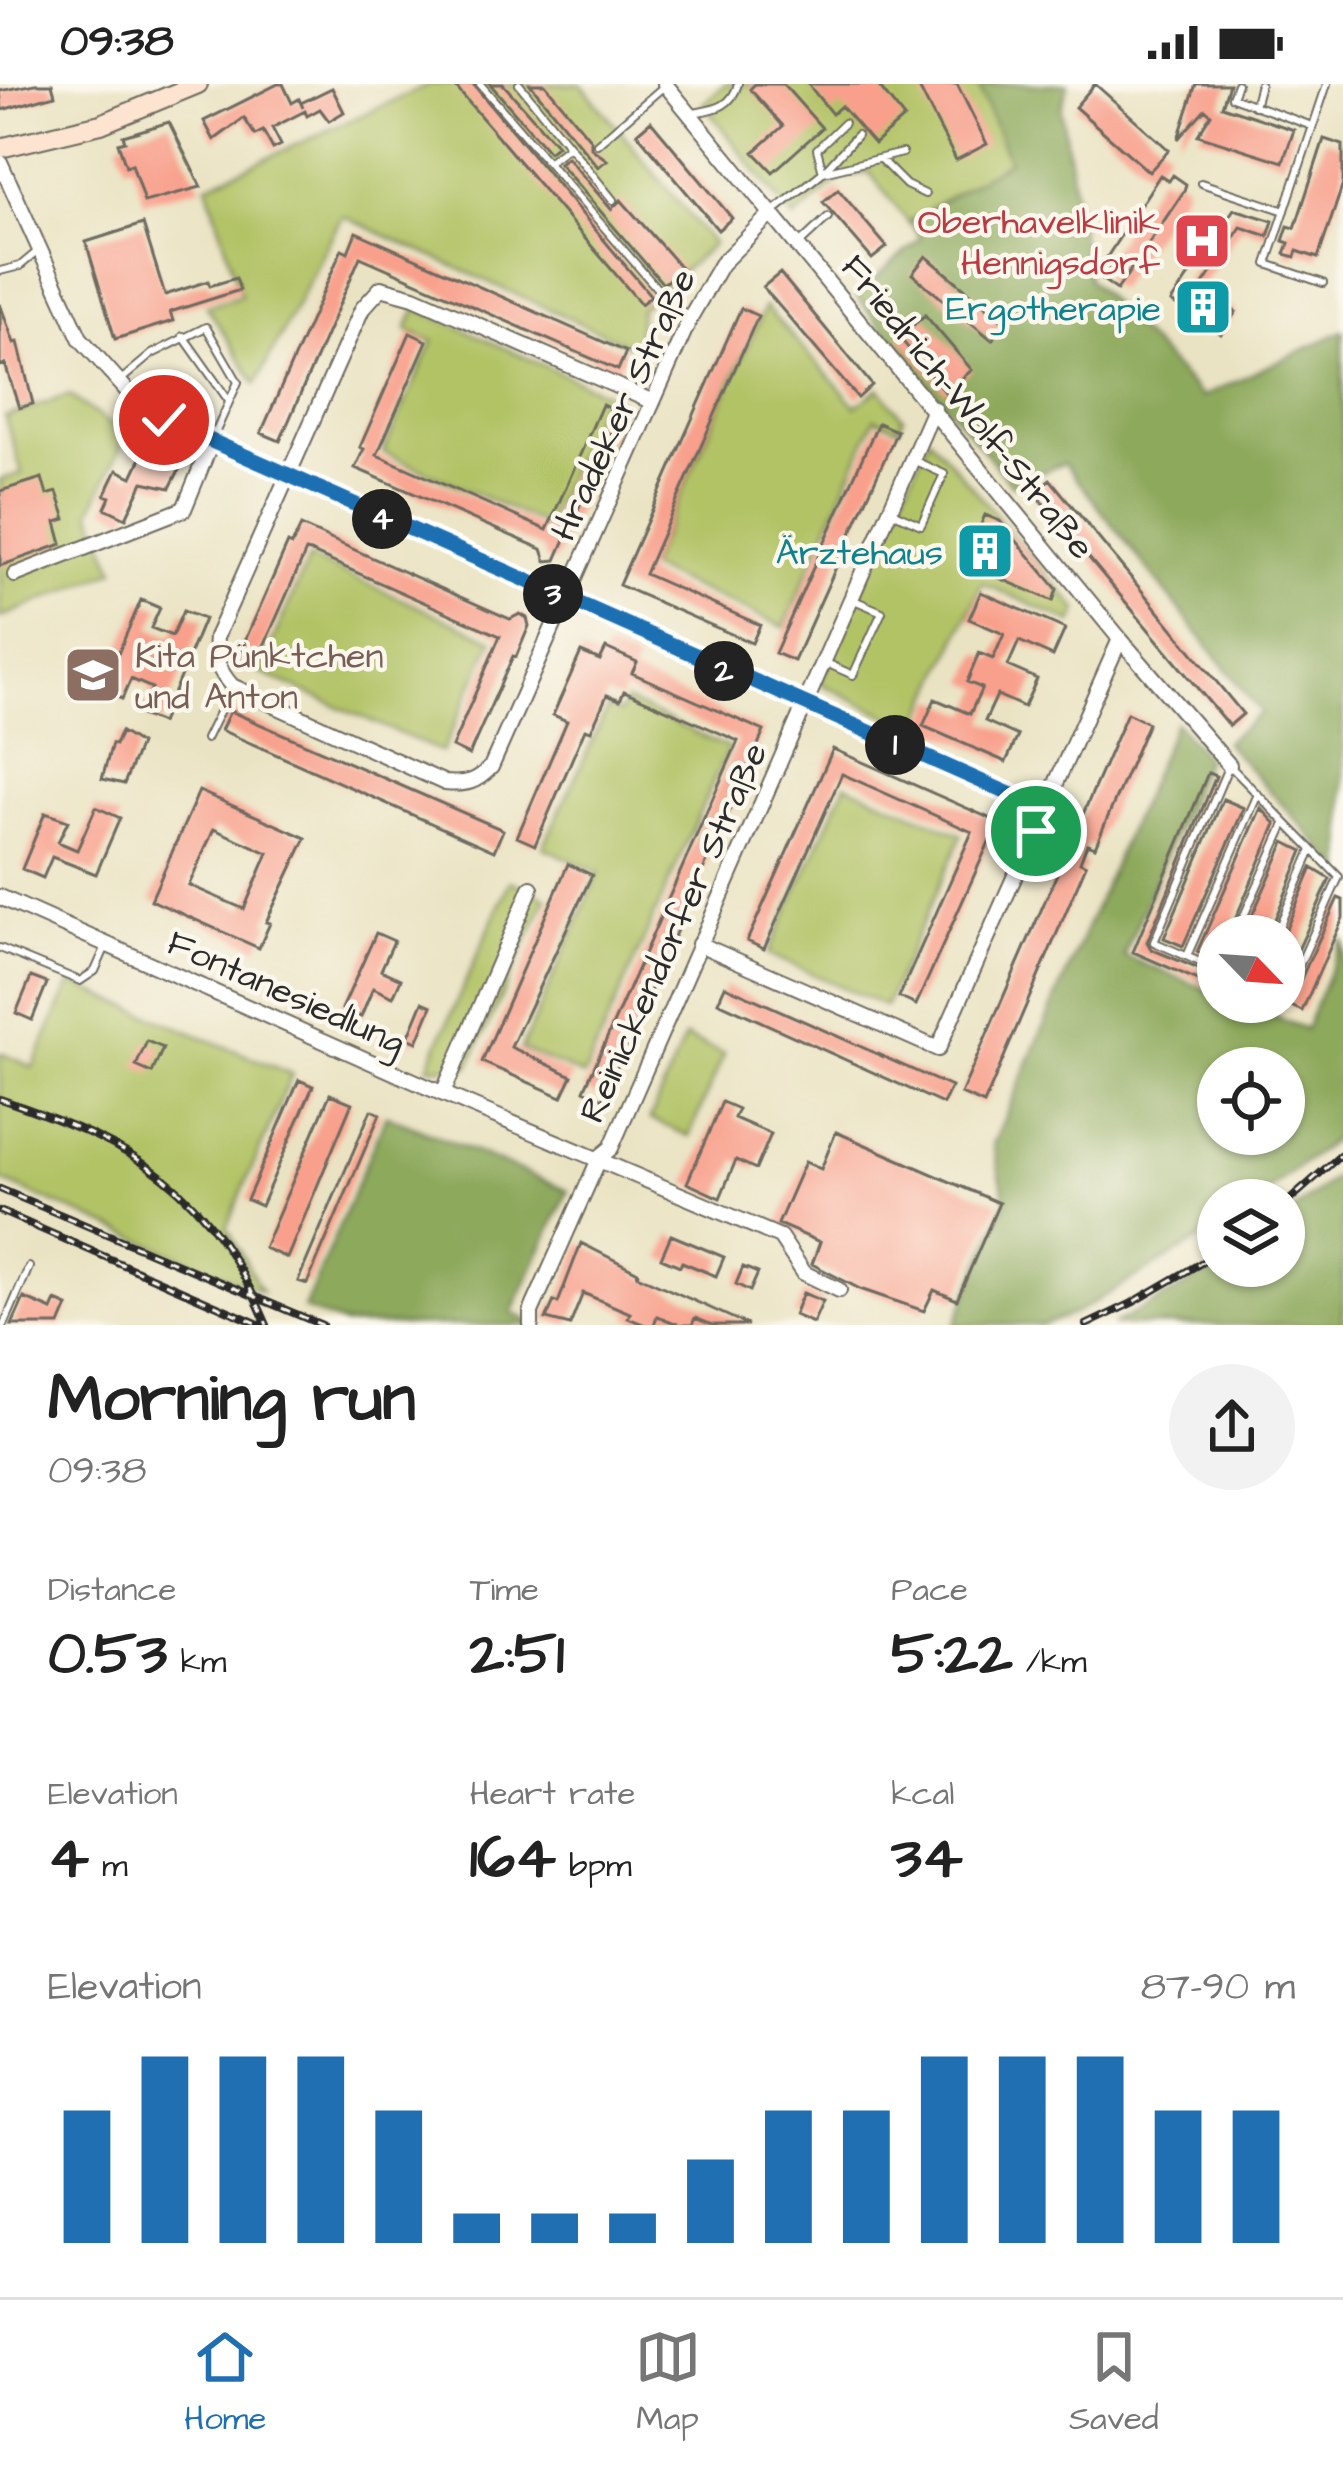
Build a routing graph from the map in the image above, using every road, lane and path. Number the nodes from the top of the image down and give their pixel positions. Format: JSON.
{"nodes":[{"id":1,"x":198,"y":84,"type":"edge"},
{"id":2,"x":480,"y":84,"type":"edge"},
{"id":3,"x":519,"y":84,"type":"edge"},
{"id":4,"x":665,"y":84,"type":"edge"},
{"id":5,"x":738,"y":84,"type":"edge"},
{"id":6,"x":1237,"y":84,"type":"edge"},
{"id":7,"x":1260,"y":84,"type":"edge"},
{"id":8,"x":1327,"y":84,"type":"edge"},
{"id":9,"x":1254,"y":106,"type":"junction"},
{"id":10,"x":689,"y":114,"type":"junction"},
{"id":11,"x":844,"y":123,"type":"dead end"},
{"id":12,"x":1313,"y":126,"type":"junction"},
{"id":13,"x":857,"y":135,"type":"dead end"},
{"id":14,"x":597,"y":143,"type":"dead end"},
{"id":15,"x":570,"y":145,"type":"junction"},
{"id":16,"x":0,"y":148,"type":"edge"},
{"id":17,"x":902,"y":154,"type":"dead end"},
{"id":18,"x":880,"y":159,"type":"junction"},
{"id":19,"x":0,"y":161,"type":"edge"},
{"id":20,"x":548,"y":162,"type":"junction"},
{"id":21,"x":823,"y":172,"type":"junction"},
{"id":22,"x":1201,"y":183,"type":"dead end"},
{"id":23,"x":925,"y":194,"type":"dead end"},
{"id":24,"x":614,"y":200,"type":"dead end"},
{"id":25,"x":1285,"y":211,"type":"junction"},
{"id":26,"x":772,"y":213,"type":"junction"},
{"id":27,"x":828,"y":217,"type":"dead end"},
{"id":28,"x":798,"y":244,"type":"junction"},
{"id":29,"x":42,"y":248,"type":"junction"},
{"id":30,"x":0,"y":271,"type":"edge"},
{"id":31,"x":1323,"y":283,"type":"dead end"},
{"id":32,"x":691,"y":316,"type":"junction"},
{"id":33,"x":183,"y":336,"type":"junction"},
{"id":34,"x":119,"y":383,"type":"junction"},
{"id":35,"x":229,"y":401,"type":"junction"},
{"id":36,"x":653,"y":402,"type":"junction"},
{"id":37,"x":934,"y":409,"type":"junction"},
{"id":38,"x":211,"y":443,"type":"junction"},
{"id":39,"x":912,"y":460,"type":"junction"},
{"id":40,"x":287,"y":478,"type":"junction"},
{"id":41,"x":890,"y":511,"type":"junction"},
{"id":42,"x":15,"y":575,"type":"dead end"},
{"id":43,"x":566,"y":599,"type":"junction"},
{"id":44,"x":851,"y":599,"type":"junction"},
{"id":45,"x":1120,"y":639,"type":"junction"},
{"id":46,"x":823,"y":662,"type":"junction"},
{"id":47,"x":232,"y":686,"type":"junction"},
{"id":48,"x":804,"y":706,"type":"junction"},
{"id":49,"x":206,"y":739,"type":"dead end"},
{"id":50,"x":1229,"y":765,"type":"junction"},
{"id":51,"x":1258,"y":794,"type":"junction"},
{"id":52,"x":1046,"y":810,"type":"junction"},
{"id":53,"x":1285,"y":822,"type":"junction"},
{"id":54,"x":1312,"y":850,"type":"junction"},
{"id":55,"x":531,"y":888,"type":"dead end"},
{"id":56,"x":0,"y":897,"type":"edge"},
{"id":57,"x":1244,"y":915,"type":"edge"},
{"id":58,"x":1284,"y":915,"type":"edge"},
{"id":59,"x":108,"y":943,"type":"junction"},
{"id":60,"x":699,"y":944,"type":"junction"},
{"id":61,"x":0,"y":947,"type":"edge"},
{"id":62,"x":1305,"y":952,"type":"edge"},
{"id":63,"x":1187,"y":956,"type":"junction"},
{"id":64,"x":1197,"y":961,"type":"edge"},
{"id":65,"x":443,"y":1093,"type":"junction"},
{"id":66,"x":600,"y":1157,"type":"junction"},
{"id":67,"x":29,"y":1267,"type":"dead end"},
{"id":68,"x":839,"y":1290,"type":"dead end"},
{"id":69,"x":4,"y":1325,"type":"edge"},
{"id":70,"x":531,"y":1325,"type":"edge"}],
"edges":[{"from":1,"to":16,"type":"main road"},
{"from":2,"to":20,"type":"lane"},
{"from":3,"to":15,"type":"lane"},
{"from":4,"to":10,"type":"street","name":"Friedrich-Wolf-Straße"},
{"from":4,"to":14,"type":"lane"},
{"from":5,"to":10,"type":"lane"},
{"from":6,"to":9,"type":"lane"},
{"from":7,"to":9,"type":"lane"},
{"from":8,"to":12,"type":"lane"},
{"from":9,"to":12,"type":"lane"},
{"from":10,"to":26,"type":"street","name":"Friedrich-Wolf-Straße"},
{"from":11,"to":21,"type":"lane"},
{"from":12,"to":25,"type":"lane"},
{"from":13,"to":21,"type":"lane"},
{"from":15,"to":20,"type":"lane"},
{"from":15,"to":24,"type":"lane"},
{"from":17,"to":18,"type":"lane"},
{"from":18,"to":21,"type":"lane"},
{"from":18,"to":23,"type":"lane"},
{"from":19,"to":29,"type":"street"},
{"from":20,"to":32,"type":"lane"},
{"from":21,"to":26,"type":"lane"},
{"from":22,"to":25,"type":"lane"},
{"from":25,"to":31,"type":"lane"},
{"from":26,"to":28,"type":"street","name":"Friedrich-Wolf-Straße"},
{"from":26,"to":32,"type":"street","name":"Hradeker Straße"},
{"from":27,"to":28,"type":"lane"},
{"from":28,"to":37,"type":"street","name":"Friedrich-Wolf-Straße"},
{"from":29,"to":30,"type":"lane"},
{"from":29,"to":34,"type":"street"},
{"from":32,"to":36,"type":"street","name":"Hradeker Straße"},
{"from":33,"to":34,"type":"lane"},
{"from":33,"to":35,"type":"lane"},
{"from":33,"to":35,"type":"lane"},
{"from":34,"to":38,"type":"street"},
{"from":35,"to":38,"type":"lane"},
{"from":36,"to":40,"type":"street"},
{"from":36,"to":43,"type":"street","name":"Hradeker Straße"},
{"from":37,"to":39,"type":"street","name":"Reinickendorfer Straße"},
{"from":37,"to":45,"type":"street","name":"Friedrich-Wolf-Straße"},
{"from":38,"to":40,"type":"street"},
{"from":38,"to":42,"type":"street"},
{"from":39,"to":41,"type":"street","name":"Reinickendorfer Straße"},
{"from":39,"to":41,"type":"lane"},
{"from":40,"to":43,"type":"street"},
{"from":40,"to":47,"type":"street"},
{"from":41,"to":44,"type":"street","name":"Reinickendorfer Straße"},
{"from":43,"to":47,"type":"street","name":"Hradeker Straße"},
{"from":43,"to":48,"type":"street"},
{"from":44,"to":46,"type":"street","name":"Reinickendorfer Straße"},
{"from":44,"to":46,"type":"lane"},
{"from":45,"to":50,"type":"street","name":"Friedrich-Wolf-Straße"},
{"from":45,"to":52,"type":"street"},
{"from":46,"to":48,"type":"street","name":"Reinickendorfer Straße"},
{"from":47,"to":49,"type":"lane"},
{"from":48,"to":52,"type":"street"},
{"from":48,"to":60,"type":"street","name":"Reinickendorfer Straße"},
{"from":50,"to":51,"type":"lane"},
{"from":50,"to":63,"type":"lane"},
{"from":51,"to":53,"type":"lane"},
{"from":51,"to":63,"type":"lane"},
{"from":52,"to":60,"type":"street"},
{"from":53,"to":54,"type":"lane"},
{"from":53,"to":57,"type":"lane"},
{"from":54,"to":58,"type":"lane"},
{"from":54,"to":62,"type":"lane"},
{"from":55,"to":65,"type":"street"},
{"from":56,"to":59,"type":"street","name":"Fontanesiedlung"},
{"from":59,"to":61,"type":"lane"},
{"from":59,"to":65,"type":"street","name":"Fontanesiedlung"},
{"from":60,"to":66,"type":"street","name":"Reinickendorfer Straße"},
{"from":63,"to":64,"type":"lane"},
{"from":65,"to":66,"type":"street","name":"Fontanesiedlung"},
{"from":66,"to":68,"type":"street","name":"Fontanesiedlung"},
{"from":66,"to":70,"type":"street"},
{"from":67,"to":69,"type":"lane"}]}
